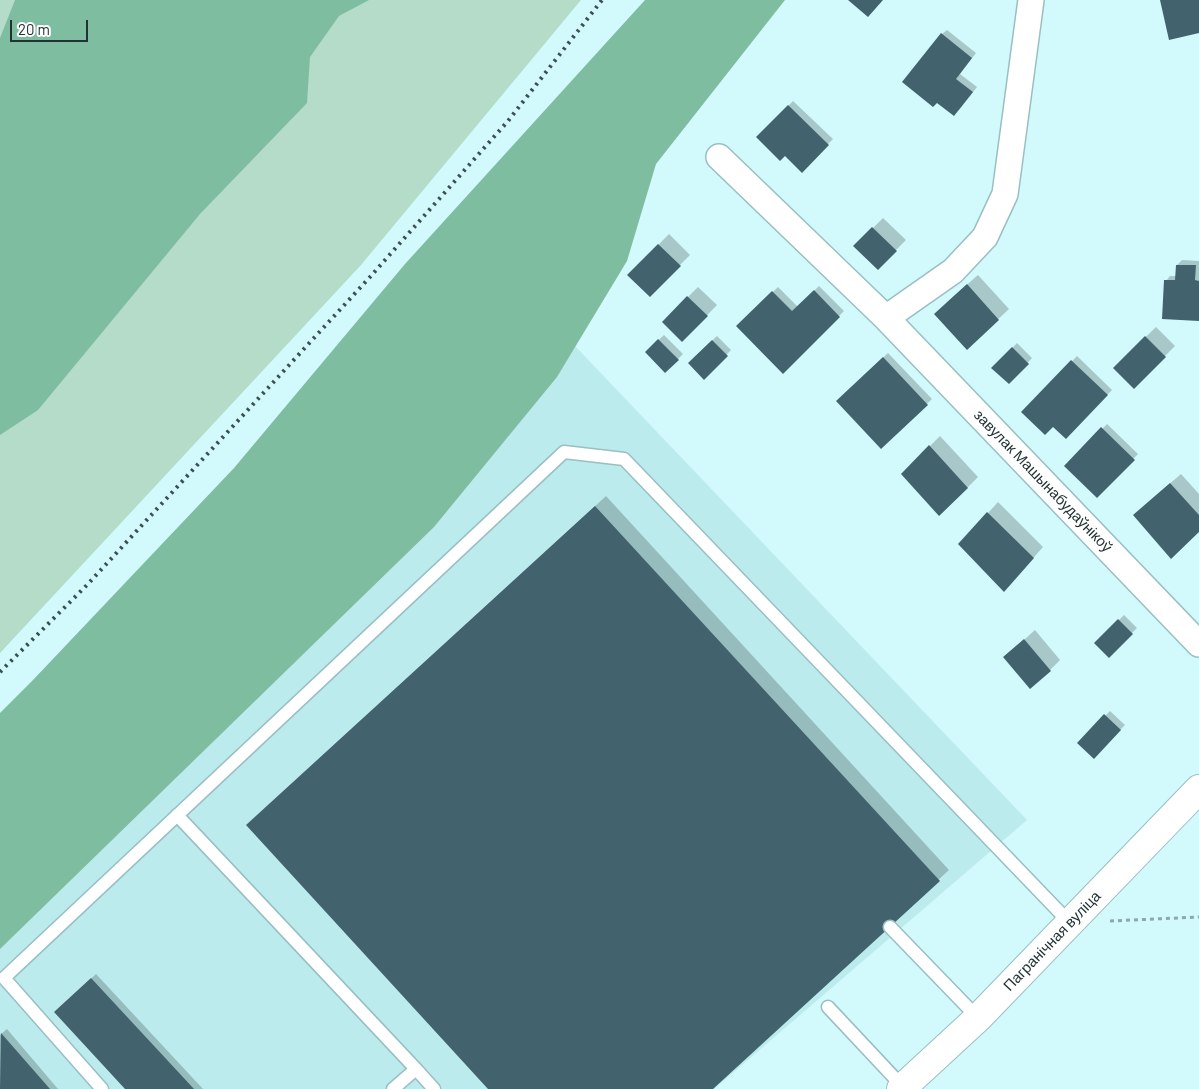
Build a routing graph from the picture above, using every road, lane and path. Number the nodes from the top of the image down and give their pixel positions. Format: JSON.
{"nodes":[{"id":1,"x":1031,"y":0,"type":"edge"},
{"id":2,"x":719,"y":157,"type":"dead end"},
{"id":3,"x":886,"y":318,"type":"junction"},
{"id":4,"x":1199,"y":644,"type":"edge"},
{"id":5,"x":1199,"y":789,"type":"edge"},
{"id":6,"x":177,"y":815,"type":"junction"},
{"id":7,"x":1199,"y":917,"type":"edge"},
{"id":8,"x":1110,"y":921,"type":"dead end"},
{"id":9,"x":1070,"y":923,"type":"junction"},
{"id":10,"x":890,"y":927,"type":"dead end"},
{"id":11,"x":828,"y":1007,"type":"dead end"},
{"id":12,"x":978,"y":1018,"type":"junction"},
{"id":13,"x":416,"y":1069,"type":"junction"},
{"id":14,"x":902,"y":1088,"type":"edge"},
{"id":15,"x":102,"y":1089,"type":"edge"},
{"id":16,"x":393,"y":1089,"type":"edge"},
{"id":17,"x":434,"y":1089,"type":"edge"}],
"edges":[{"from":1,"to":3,"type":"street"},
{"from":2,"to":3,"type":"street","name":"завулак Машынабудаўнікоў"},
{"from":3,"to":4,"type":"street","name":"завулак Машынабудаўнікоў"},
{"from":5,"to":9,"type":"street","name":"Пагранічная вуліца"},
{"from":6,"to":9,"type":"lane"},
{"from":6,"to":13,"type":"lane"},
{"from":6,"to":15,"type":"lane"},
{"from":7,"to":8,"type":"path"},
{"from":9,"to":12,"type":"street","name":"Пагранічная вуліца"},
{"from":10,"to":12,"type":"lane"},
{"from":11,"to":14,"type":"lane"},
{"from":12,"to":14,"type":"street","name":"Пагранічная вуліца"},
{"from":13,"to":16,"type":"lane"},
{"from":13,"to":17,"type":"lane"}]}
